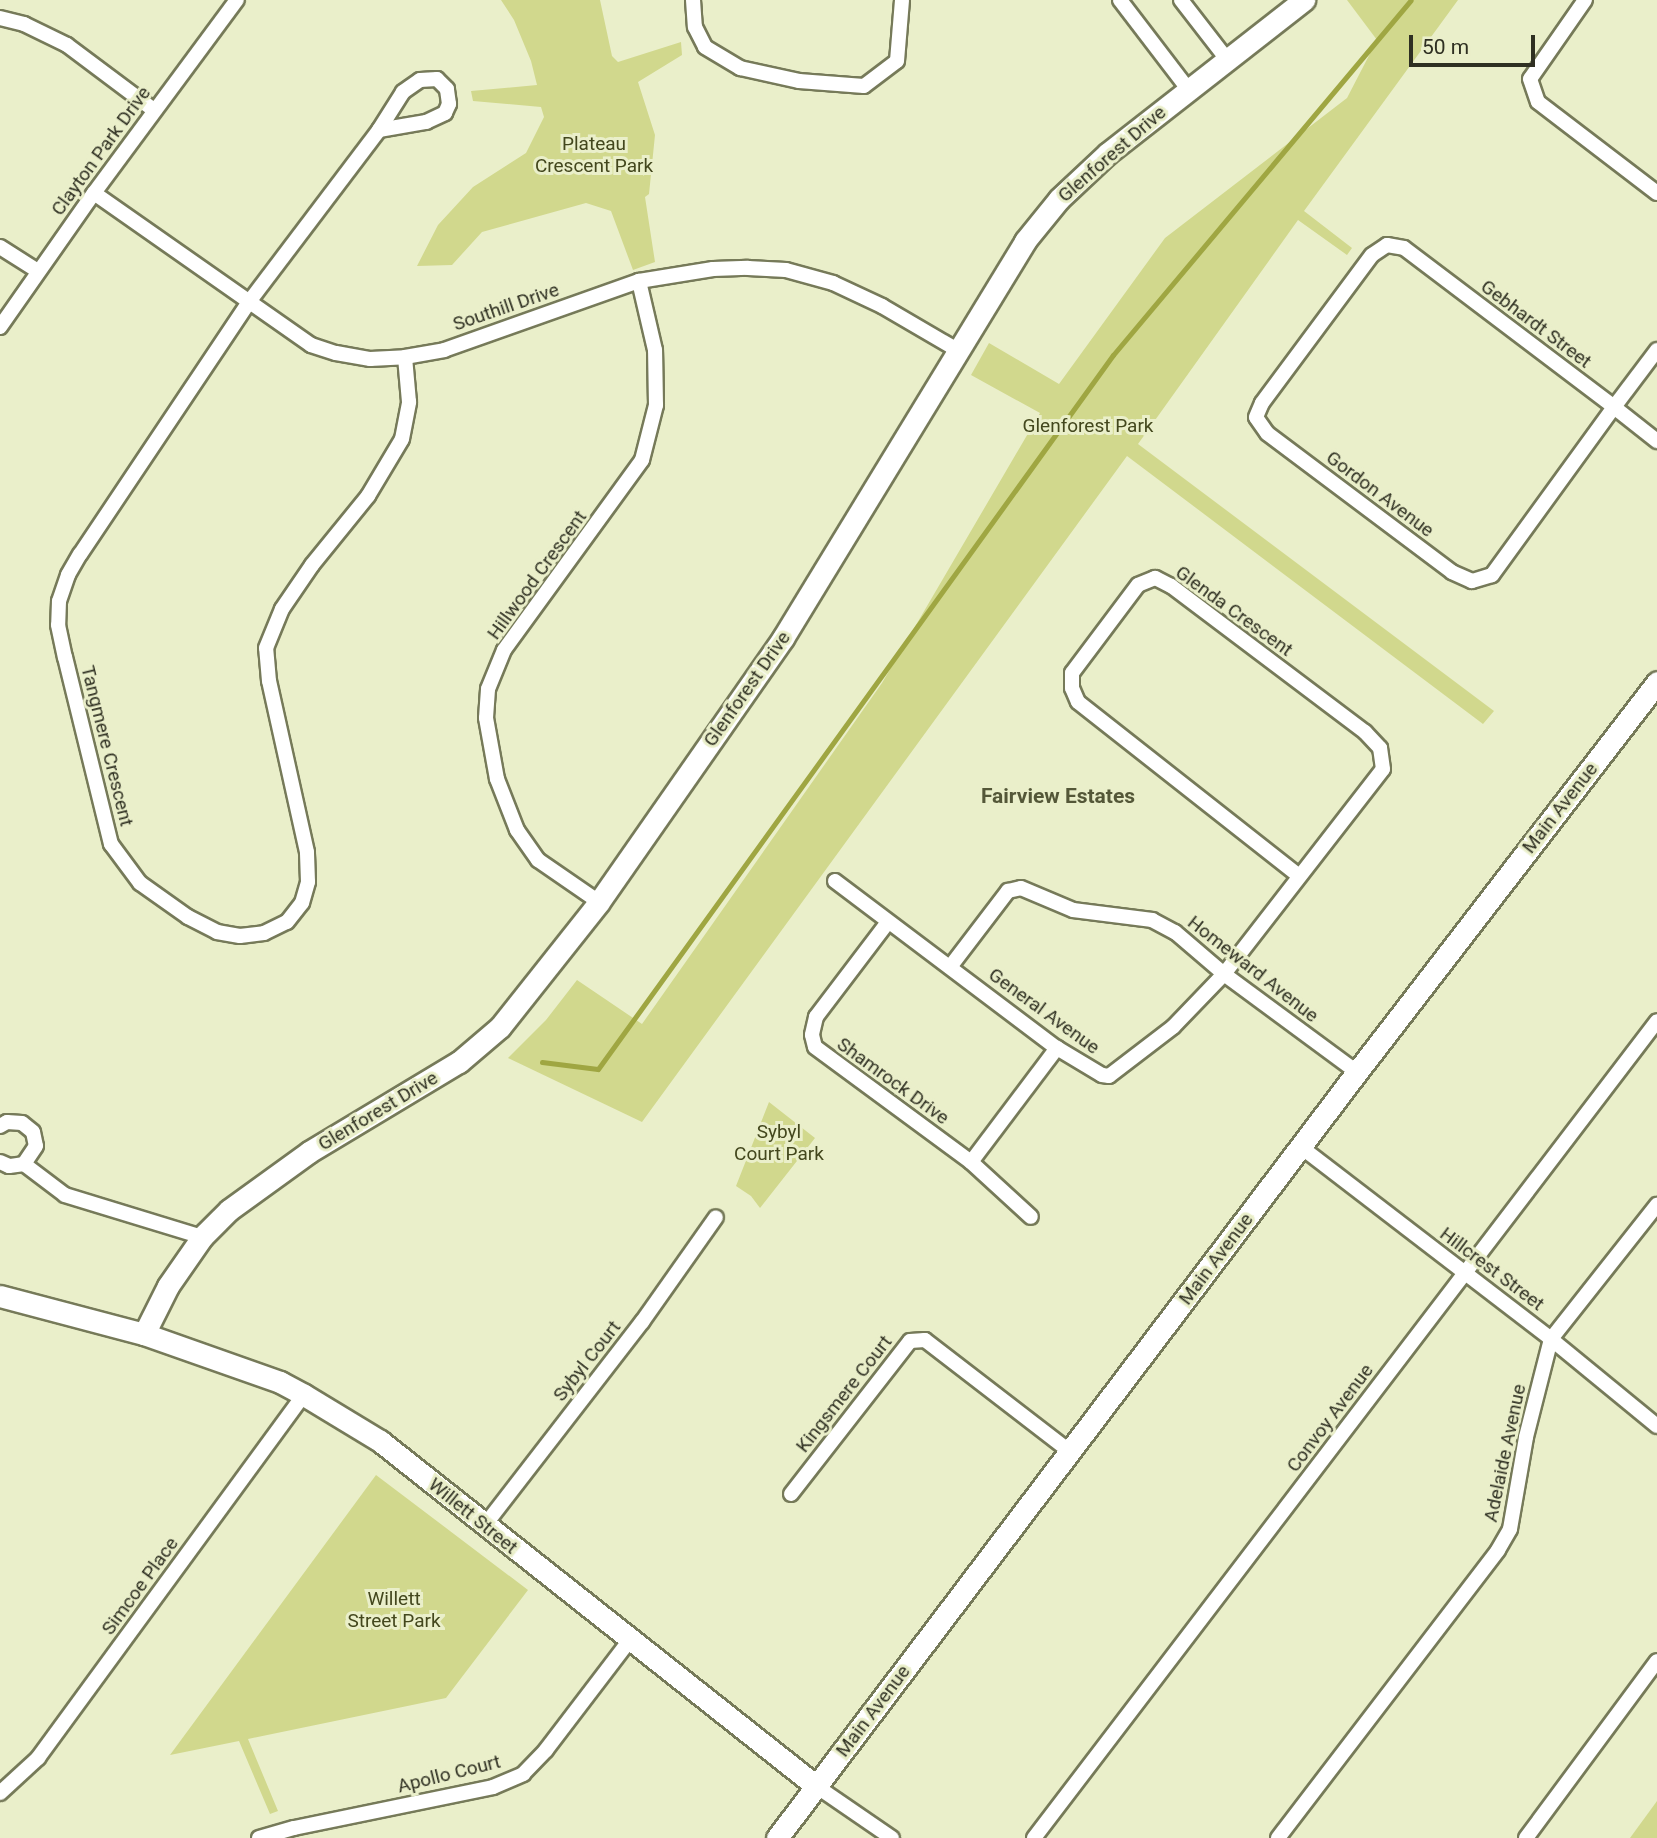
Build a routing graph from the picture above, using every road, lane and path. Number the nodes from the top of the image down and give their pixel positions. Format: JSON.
{"nodes":[{"id":1,"x":236,"y":0,"type":"edge"},
{"id":2,"x":692,"y":0,"type":"edge"},
{"id":3,"x":902,"y":0,"type":"edge"},
{"id":4,"x":1120,"y":0,"type":"edge"},
{"id":5,"x":1181,"y":0,"type":"edge"},
{"id":6,"x":1304,"y":0,"type":"edge"},
{"id":7,"x":1585,"y":0,"type":"edge"},
{"id":8,"x":0,"y":18,"type":"edge"},
{"id":9,"x":1226,"y":58,"type":"junction"},
{"id":10,"x":1188,"y":89,"type":"junction"},
{"id":11,"x":154,"y":110,"type":"junction"},
{"id":12,"x":379,"y":130,"type":"junction"},
{"id":13,"x":94,"y":193,"type":"junction"},
{"id":14,"x":1657,"y":193,"type":"edge"},
{"id":15,"x":0,"y":247,"type":"edge"},
{"id":16,"x":38,"y":271,"type":"junction"},
{"id":17,"x":639,"y":281,"type":"junction"},
{"id":18,"x":249,"y":302,"type":"junction"},
{"id":19,"x":0,"y":327,"type":"edge"},
{"id":20,"x":1657,"y":350,"type":"edge"},
{"id":21,"x":959,"y":351,"type":"junction"},
{"id":22,"x":405,"y":358,"type":"junction"},
{"id":23,"x":1614,"y":407,"type":"junction"},
{"id":24,"x":1256,"y":417,"type":"joint"},
{"id":25,"x":1657,"y":440,"type":"edge"},
{"id":26,"x":1657,"y":682,"type":"edge"},
{"id":27,"x":1299,"y":876,"type":"junction"},
{"id":28,"x":835,"y":881,"type":"dead end"},
{"id":29,"x":599,"y":902,"type":"junction"},
{"id":30,"x":888,"y":922,"type":"junction"},
{"id":31,"x":950,"y":967,"type":"junction"},
{"id":32,"x":1224,"y":974,"type":"junction"},
{"id":33,"x":1657,"y":1020,"type":"edge"},
{"id":34,"x":1056,"y":1048,"type":"junction"},
{"id":35,"x":1357,"y":1072,"type":"junction"},
{"id":36,"x":0,"y":1126,"type":"edge"},
{"id":37,"x":1301,"y":1147,"type":"junction"},
{"id":38,"x":0,"y":1162,"type":"edge"},
{"id":39,"x":971,"y":1162,"type":"junction"},
{"id":40,"x":24,"y":1164,"type":"junction"},
{"id":41,"x":1657,"y":1205,"type":"edge"},
{"id":42,"x":716,"y":1217,"type":"dead end"},
{"id":43,"x":1031,"y":1217,"type":"dead end"},
{"id":44,"x":201,"y":1237,"type":"junction"},
{"id":45,"x":1466,"y":1273,"type":"junction"},
{"id":46,"x":0,"y":1296,"type":"edge"},
{"id":47,"x":144,"y":1334,"type":"junction"},
{"id":48,"x":1551,"y":1339,"type":"junction"},
{"id":49,"x":304,"y":1395,"type":"junction"},
{"id":50,"x":1657,"y":1426,"type":"edge"},
{"id":51,"x":1069,"y":1451,"type":"junction"},
{"id":52,"x":791,"y":1494,"type":"dead end"},
{"id":53,"x":485,"y":1525,"type":"junction"},
{"id":54,"x":629,"y":1641,"type":"junction"},
{"id":55,"x":1657,"y":1661,"type":"edge"},
{"id":56,"x":816,"y":1786,"type":"junction"},
{"id":57,"x":0,"y":1793,"type":"edge"},
{"id":58,"x":259,"y":1838,"type":"edge"},
{"id":59,"x":778,"y":1838,"type":"edge"},
{"id":60,"x":892,"y":1838,"type":"edge"},
{"id":61,"x":1034,"y":1838,"type":"edge"},
{"id":62,"x":1278,"y":1838,"type":"edge"},
{"id":63,"x":1526,"y":1838,"type":"edge"}],
"edges":[{"from":1,"to":11,"type":"street","name":"Clayton Park Drive"},
{"from":2,"to":3,"type":"street"},
{"from":4,"to":10,"type":"street"},
{"from":5,"to":9,"type":"street"},
{"from":6,"to":9,"type":"street","name":"Glenforest Drive"},
{"from":7,"to":14,"type":"street"},
{"from":8,"to":11,"type":"street"},
{"from":9,"to":10,"type":"street","name":"Glenforest Drive"},
{"from":10,"to":21,"type":"street","name":"Glenforest Drive"},
{"from":11,"to":13,"type":"street","name":"Clayton Park Drive"},
{"from":12,"to":12,"type":"street","name":"Tangmere Crescent"},
{"from":12,"to":18,"type":"street","name":"Tangmere Crescent"},
{"from":13,"to":16,"type":"street","name":"Clayton Park Drive"},
{"from":13,"to":18,"type":"street","name":"Southill Drive"},
{"from":15,"to":16,"type":"street"},
{"from":16,"to":19,"type":"street","name":"Clayton Park Drive"},
{"from":17,"to":21,"type":"street","name":"Southill Drive"},
{"from":17,"to":22,"type":"street","name":"Southill Drive"},
{"from":17,"to":29,"type":"street","name":"Hillwood Crescent"},
{"from":18,"to":22,"type":"street","name":"Southill Drive"},
{"from":18,"to":22,"type":"street","name":"Tangmere Crescent"},
{"from":20,"to":23,"type":"street"},
{"from":21,"to":29,"type":"street","name":"Glenforest Drive"},
{"from":23,"to":24,"type":"street","name":"Gebhardt Street"},
{"from":23,"to":24,"type":"street","name":"Gordon Avenue"},
{"from":23,"to":25,"type":"street","name":"Gebhardt Street"},
{"from":26,"to":35,"type":"street","name":"Main Avenue"},
{"from":27,"to":27,"type":"street","name":"Glenda Crescent"},
{"from":27,"to":32,"type":"street","name":"Glenda Crescent"},
{"from":28,"to":30,"type":"street","name":"General Avenue"},
{"from":29,"to":44,"type":"street","name":"Glenforest Drive"},
{"from":30,"to":31,"type":"street","name":"General Avenue"},
{"from":30,"to":39,"type":"street","name":"Shamrock Drive"},
{"from":31,"to":32,"type":"street","name":"Homeward Avenue"},
{"from":31,"to":34,"type":"street","name":"General Avenue"},
{"from":32,"to":34,"type":"street","name":"General Avenue"},
{"from":32,"to":35,"type":"street","name":"Homeward Avenue"},
{"from":33,"to":45,"type":"street","name":"Convoy Avenue"},
{"from":34,"to":39,"type":"street"},
{"from":35,"to":37,"type":"street","name":"Main Avenue"},
{"from":36,"to":40,"type":"street"},
{"from":37,"to":45,"type":"street","name":"Hillcrest Street"},
{"from":37,"to":51,"type":"street","name":"Main Avenue"},
{"from":38,"to":40,"type":"street"},
{"from":39,"to":43,"type":"street","name":"Shamrock Drive"},
{"from":40,"to":44,"type":"street"},
{"from":41,"to":48,"type":"street","name":"Adelaide Avenue"},
{"from":42,"to":53,"type":"street","name":"Sybyl Court"},
{"from":44,"to":47,"type":"street","name":"Glenforest Drive"},
{"from":45,"to":48,"type":"street","name":"Hillcrest Street"},
{"from":45,"to":61,"type":"street","name":"Convoy Avenue"},
{"from":46,"to":47,"type":"street","name":"Willett Street"},
{"from":47,"to":49,"type":"street","name":"Willett Street"},
{"from":48,"to":50,"type":"street","name":"Hillcrest Street"},
{"from":48,"to":62,"type":"street","name":"Adelaide Avenue"},
{"from":49,"to":53,"type":"street","name":"Willett Street"},
{"from":49,"to":57,"type":"street","name":"Simcoe Place"},
{"from":51,"to":52,"type":"street","name":"Kingsmere Court"},
{"from":51,"to":56,"type":"street","name":"Main Avenue"},
{"from":53,"to":54,"type":"street","name":"Willett Street"},
{"from":54,"to":56,"type":"street","name":"Willett Street"},
{"from":54,"to":58,"type":"street","name":"Apollo Court"},
{"from":55,"to":63,"type":"street"},
{"from":56,"to":59,"type":"street","name":"Main Avenue"},
{"from":56,"to":60,"type":"street","name":"Willett Street"}]}
